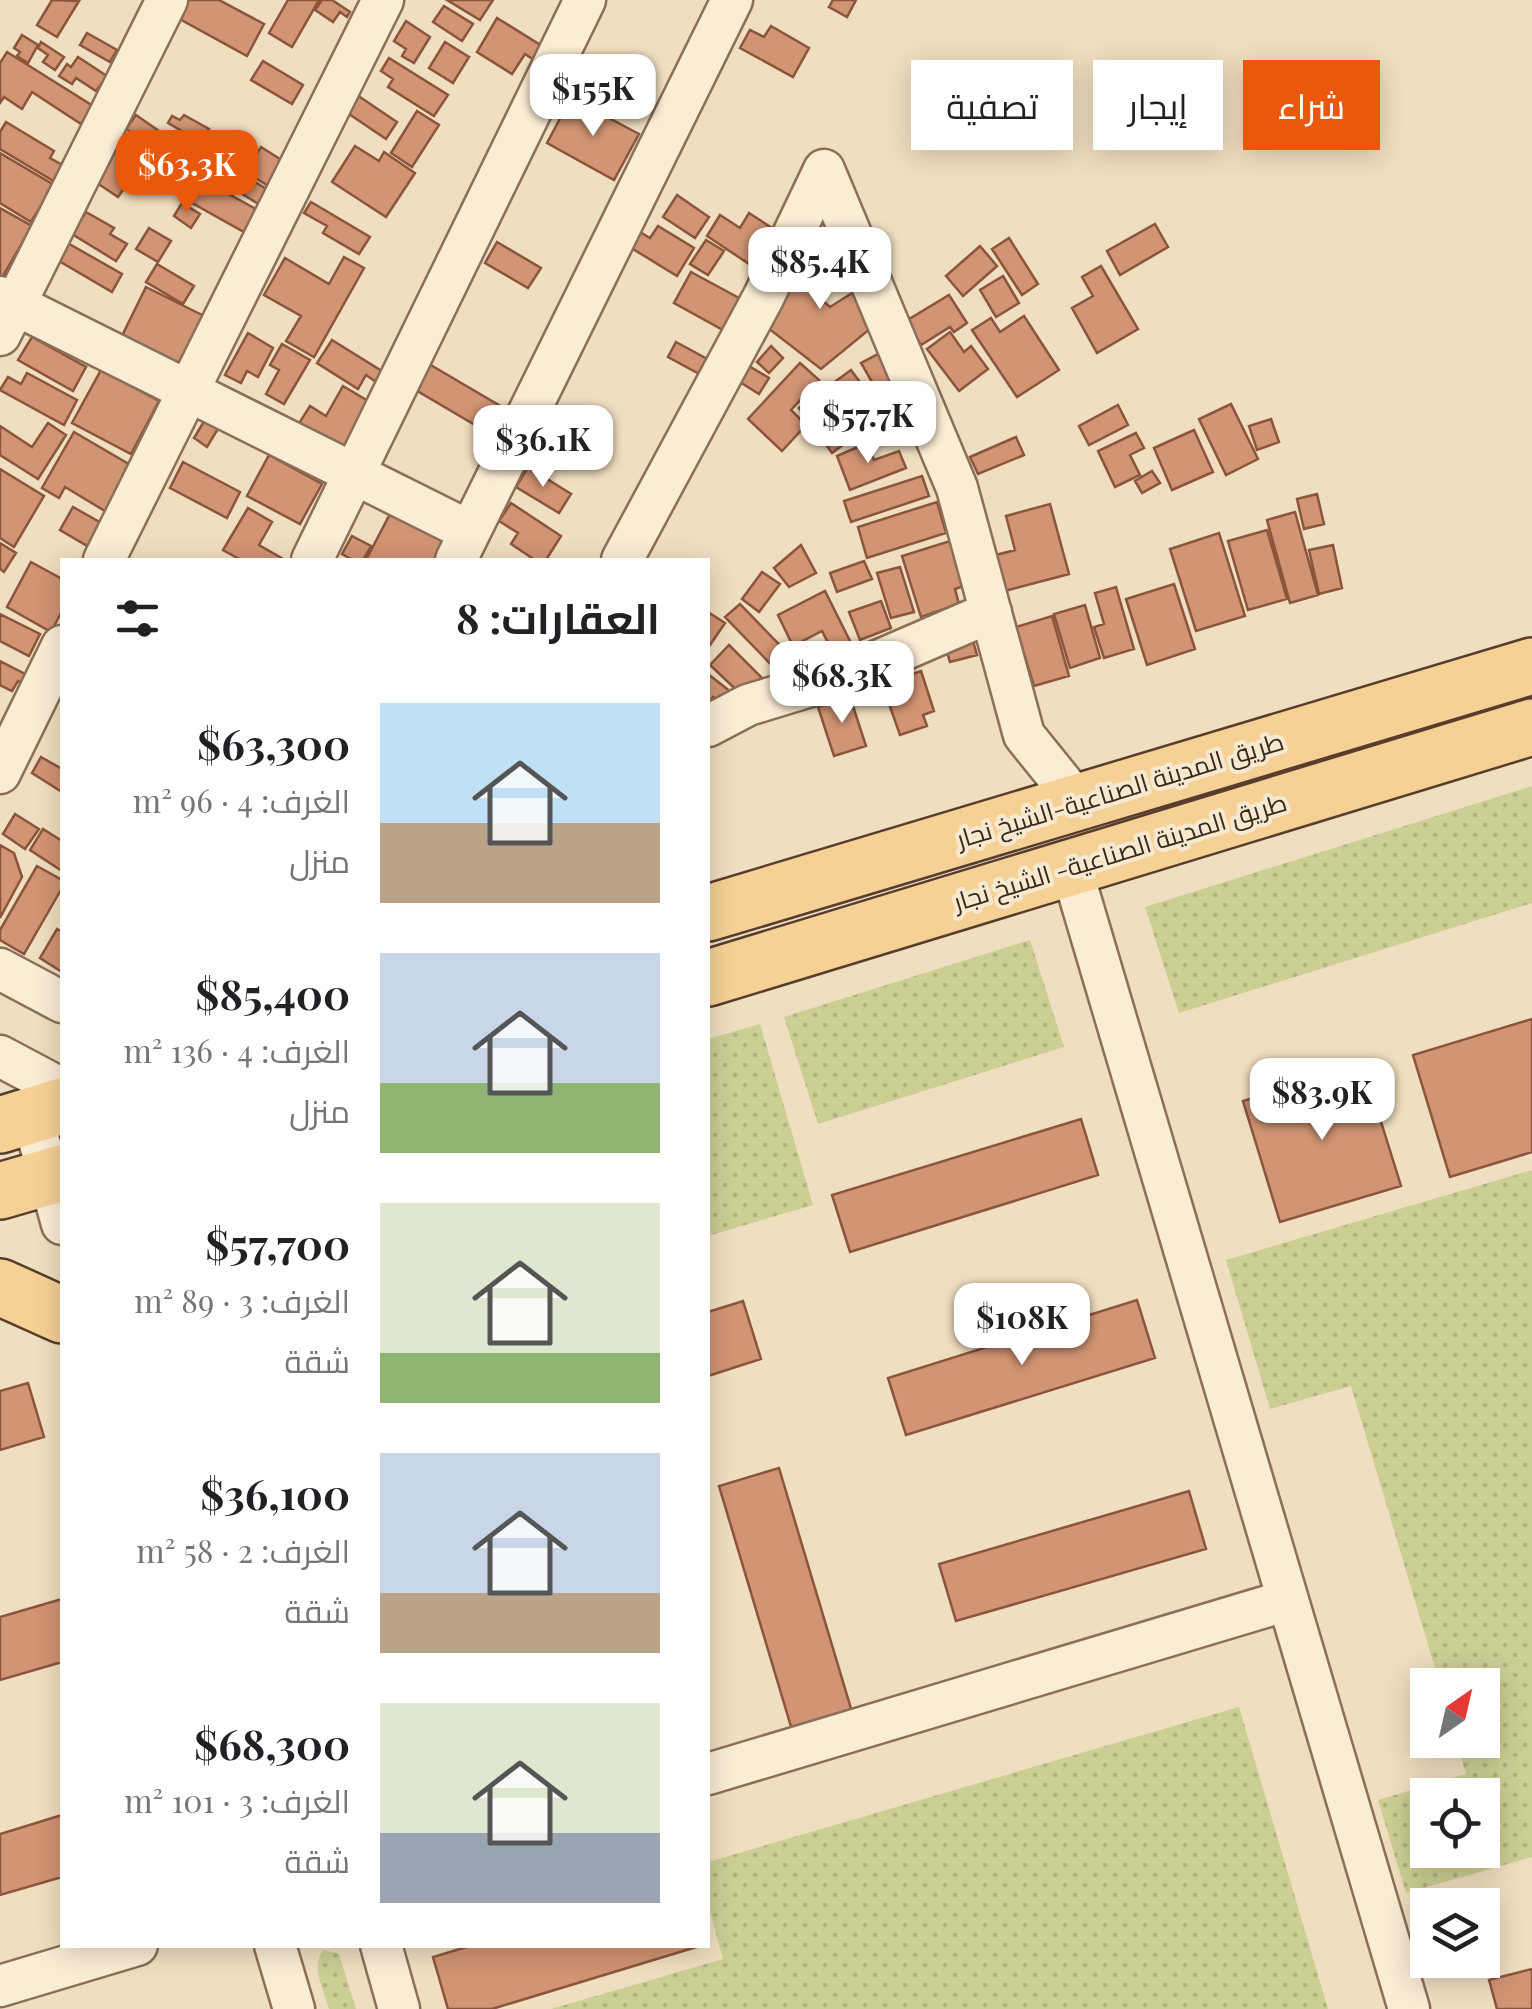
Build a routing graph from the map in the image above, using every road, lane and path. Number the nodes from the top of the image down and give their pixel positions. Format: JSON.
{"nodes":[{"id":1,"x":167,"y":0,"type":"edge"},
{"id":2,"x":383,"y":0,"type":"edge"},
{"id":3,"x":586,"y":0,"type":"edge"},
{"id":4,"x":732,"y":0,"type":"edge"},
{"id":5,"x":5,"y":312,"type":"edge"},
{"id":6,"x":187,"y":390,"type":"junction"},
{"id":7,"x":352,"y":473,"type":"junction"},
{"id":8,"x":462,"y":546,"type":"edge"},
{"id":9,"x":105,"y":558,"type":"edge"},
{"id":10,"x":313,"y":558,"type":"edge"},
{"id":11,"x":623,"y":558,"type":"edge"},
{"id":12,"x":991,"y":612,"type":"junction"},
{"id":13,"x":60,"y":650,"type":"edge"},
{"id":14,"x":1532,"y":666,"type":"edge"},
{"id":15,"x":710,"y":725,"type":"edge"},
{"id":16,"x":1532,"y":727,"type":"edge"},
{"id":17,"x":0,"y":773,"type":"edge"},
{"id":18,"x":1078,"y":802,"type":"junction"},
{"id":19,"x":1071,"y":867,"type":"junction"},
{"id":20,"x":710,"y":912,"type":"edge"},
{"id":21,"x":0,"y":969,"type":"edge"},
{"id":22,"x":710,"y":977,"type":"edge"},
{"id":23,"x":60,"y":1001,"type":"edge"},
{"id":24,"x":0,"y":1056,"type":"edge"},
{"id":25,"x":39,"y":1109,"type":"edge"},
{"id":26,"x":43,"y":1191,"type":"edge"},
{"id":27,"x":0,"y":1288,"type":"edge"},
{"id":28,"x":60,"y":1314,"type":"edge"},
{"id":29,"x":1288,"y":1600,"type":"junction"},
{"id":30,"x":710,"y":1773,"type":"edge"},
{"id":31,"x":127,"y":1948,"type":"edge"},
{"id":32,"x":276,"y":1948,"type":"edge"},
{"id":33,"x":382,"y":1948,"type":"edge"},
{"id":34,"x":0,"y":1986,"type":"edge"},
{"id":35,"x":294,"y":2009,"type":"edge"},
{"id":36,"x":399,"y":2009,"type":"edge"},
{"id":37,"x":1409,"y":2009,"type":"edge"}],
"edges":[{"from":1,"to":5,"type":"street"},
{"from":2,"to":6,"type":"street"},
{"from":3,"to":7,"type":"street"},
{"from":4,"to":8,"type":"street"},
{"from":5,"to":6,"type":"street"},
{"from":6,"to":7,"type":"street"},
{"from":6,"to":9,"type":"street"},
{"from":7,"to":8,"type":"street"},
{"from":7,"to":10,"type":"street"},
{"from":11,"to":12,"type":"street"},
{"from":12,"to":15,"type":"street"},
{"from":12,"to":18,"type":"street"},
{"from":13,"to":17,"type":"street"},
{"from":14,"to":18,"type":"main road","name":"طريق المدينة الصناعية-الشيخ نجار"},
{"from":16,"to":19,"type":"main road","name":"طريق المدينة الصناعية- الشيخ نجار"},
{"from":18,"to":20,"type":"main road","name":"طريق المدينة الصناعية-الشيخ نجار"},
{"from":19,"to":22,"type":"main road","name":"طريق المدينة الصناعية- الشيخ نجار"},
{"from":19,"to":29,"type":"street"},
{"from":21,"to":23,"type":"street"},
{"from":24,"to":25,"type":"street"},
{"from":25,"to":26,"type":"street"},
{"from":27,"to":28,"type":"main road"},
{"from":29,"to":30,"type":"street"},
{"from":29,"to":37,"type":"street"},
{"from":31,"to":34,"type":"street"},
{"from":32,"to":35,"type":"street"},
{"from":33,"to":36,"type":"street"}]}
